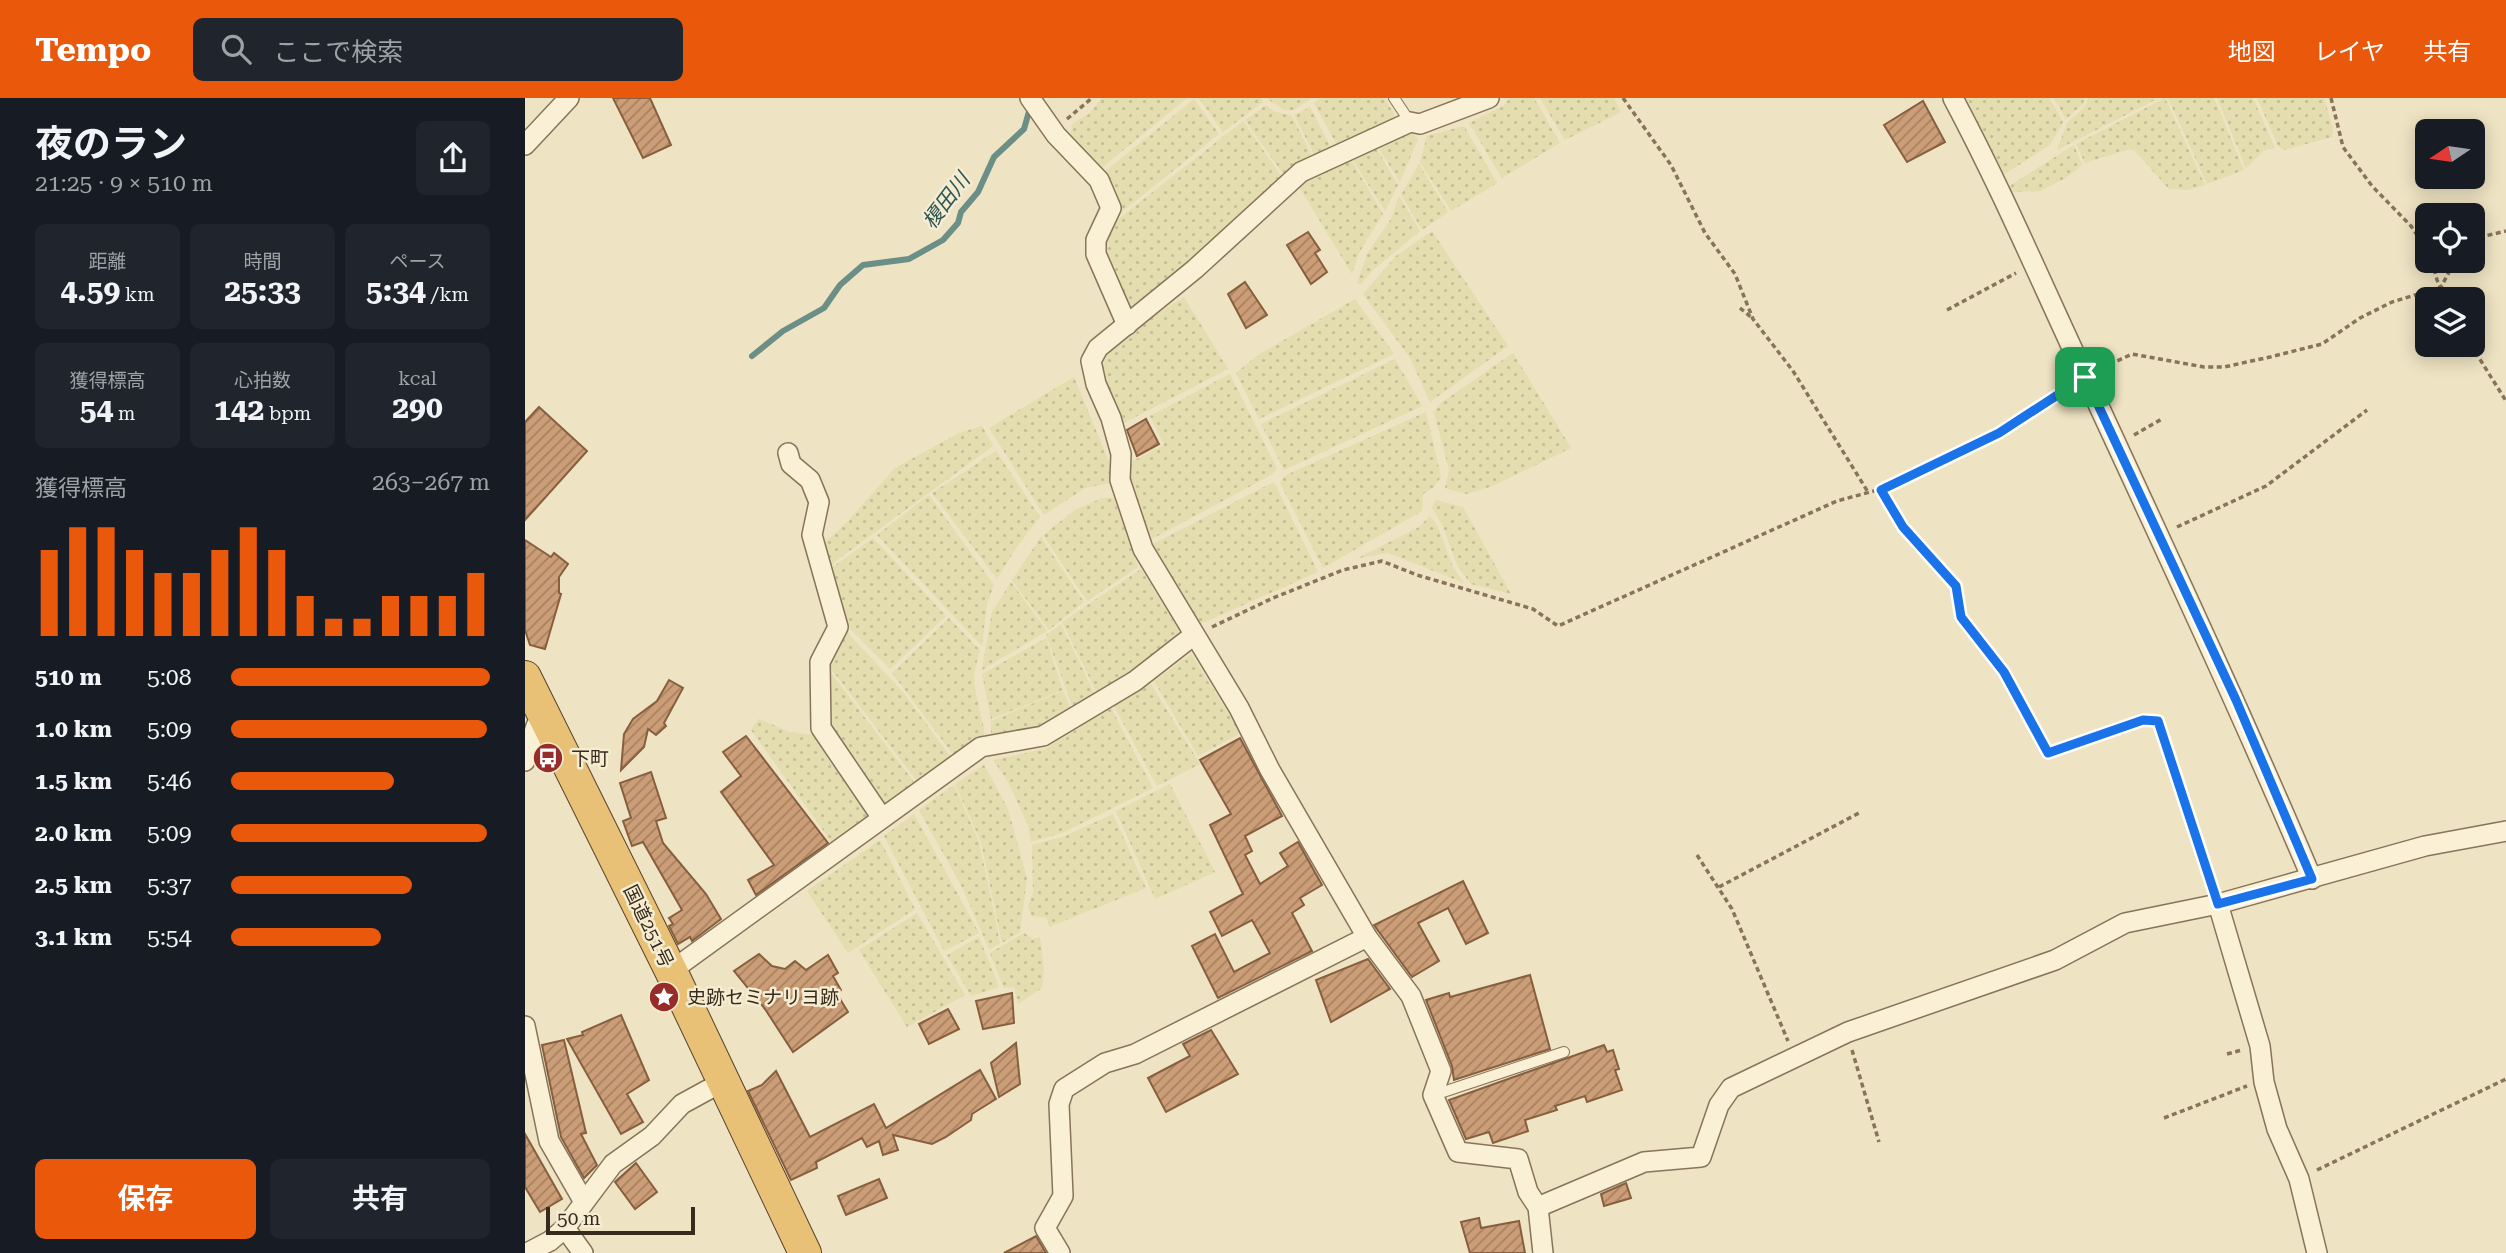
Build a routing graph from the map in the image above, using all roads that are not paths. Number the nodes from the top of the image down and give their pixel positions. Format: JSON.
{"nodes":[{"id":1,"x":569,"y":98,"type":"edge"},
{"id":2,"x":1394,"y":98,"type":"edge"},
{"id":3,"x":1489,"y":98,"type":"edge"},
{"id":4,"x":1953,"y":98,"type":"edge"},
{"id":5,"x":1031,"y":99,"type":"edge"},
{"id":6,"x":1409,"y":122,"type":"junction"},
{"id":7,"x":525,"y":145,"type":"edge"},
{"id":8,"x":1127,"y":324,"type":"junction"},
{"id":9,"x":788,"y":453,"type":"dead end"},
{"id":10,"x":1194,"y":635,"type":"junction"},
{"id":11,"x":525,"y":677,"type":"edge"},
{"id":12,"x":546,"y":716,"type":"junction"},
{"id":13,"x":525,"y":761,"type":"edge"},
{"id":14,"x":882,"y":818,"type":"junction"},
{"id":15,"x":2506,"y":831,"type":"edge"},
{"id":16,"x":2312,"y":879,"type":"junction"},
{"id":17,"x":2218,"y":904,"type":"junction"},
{"id":18,"x":1367,"y":937,"type":"junction"},
{"id":19,"x":671,"y":971,"type":"junction"},
{"id":20,"x":525,"y":1026,"type":"edge"},
{"id":21,"x":1564,"y":1052,"type":"dead end"},
{"id":22,"x":724,"y":1081,"type":"junction"},
{"id":23,"x":1433,"y":1095,"type":"junction"},
{"id":24,"x":584,"y":1202,"type":"junction"},
{"id":25,"x":1538,"y":1207,"type":"junction"},
{"id":26,"x":565,"y":1228,"type":"junction"},
{"id":27,"x":527,"y":1253,"type":"edge"},
{"id":28,"x":583,"y":1253,"type":"edge"},
{"id":29,"x":805,"y":1253,"type":"edge"},
{"id":30,"x":1059,"y":1253,"type":"edge"},
{"id":31,"x":1543,"y":1253,"type":"edge"},
{"id":32,"x":2317,"y":1253,"type":"edge"}],
"edges":[{"from":1,"to":7,"type":"street"},
{"from":2,"to":6,"type":"lane"},
{"from":3,"to":6,"type":"street"},
{"from":4,"to":16,"type":"street"},
{"from":5,"to":8,"type":"street"},
{"from":6,"to":8,"type":"street"},
{"from":8,"to":10,"type":"street"},
{"from":9,"to":14,"type":"street"},
{"from":10,"to":14,"type":"street"},
{"from":10,"to":18,"type":"street"},
{"from":11,"to":12,"type":"highway","name":"国道251号"},
{"from":12,"to":13,"type":"street"},
{"from":12,"to":19,"type":"highway","name":"国道251号"},
{"from":14,"to":19,"type":"street"},
{"from":15,"to":16,"type":"street"},
{"from":16,"to":17,"type":"street"},
{"from":17,"to":25,"type":"street"},
{"from":17,"to":32,"type":"street"},
{"from":18,"to":23,"type":"street"},
{"from":18,"to":30,"type":"street"},
{"from":19,"to":22,"type":"highway","name":"国道251号"},
{"from":20,"to":24,"type":"street"},
{"from":21,"to":23,"type":"lane"},
{"from":22,"to":24,"type":"street"},
{"from":22,"to":29,"type":"highway","name":"国道251号"},
{"from":23,"to":25,"type":"street"},
{"from":24,"to":26,"type":"street"},
{"from":25,"to":31,"type":"street"},
{"from":26,"to":27,"type":"street"},
{"from":26,"to":28,"type":"street"}]}
